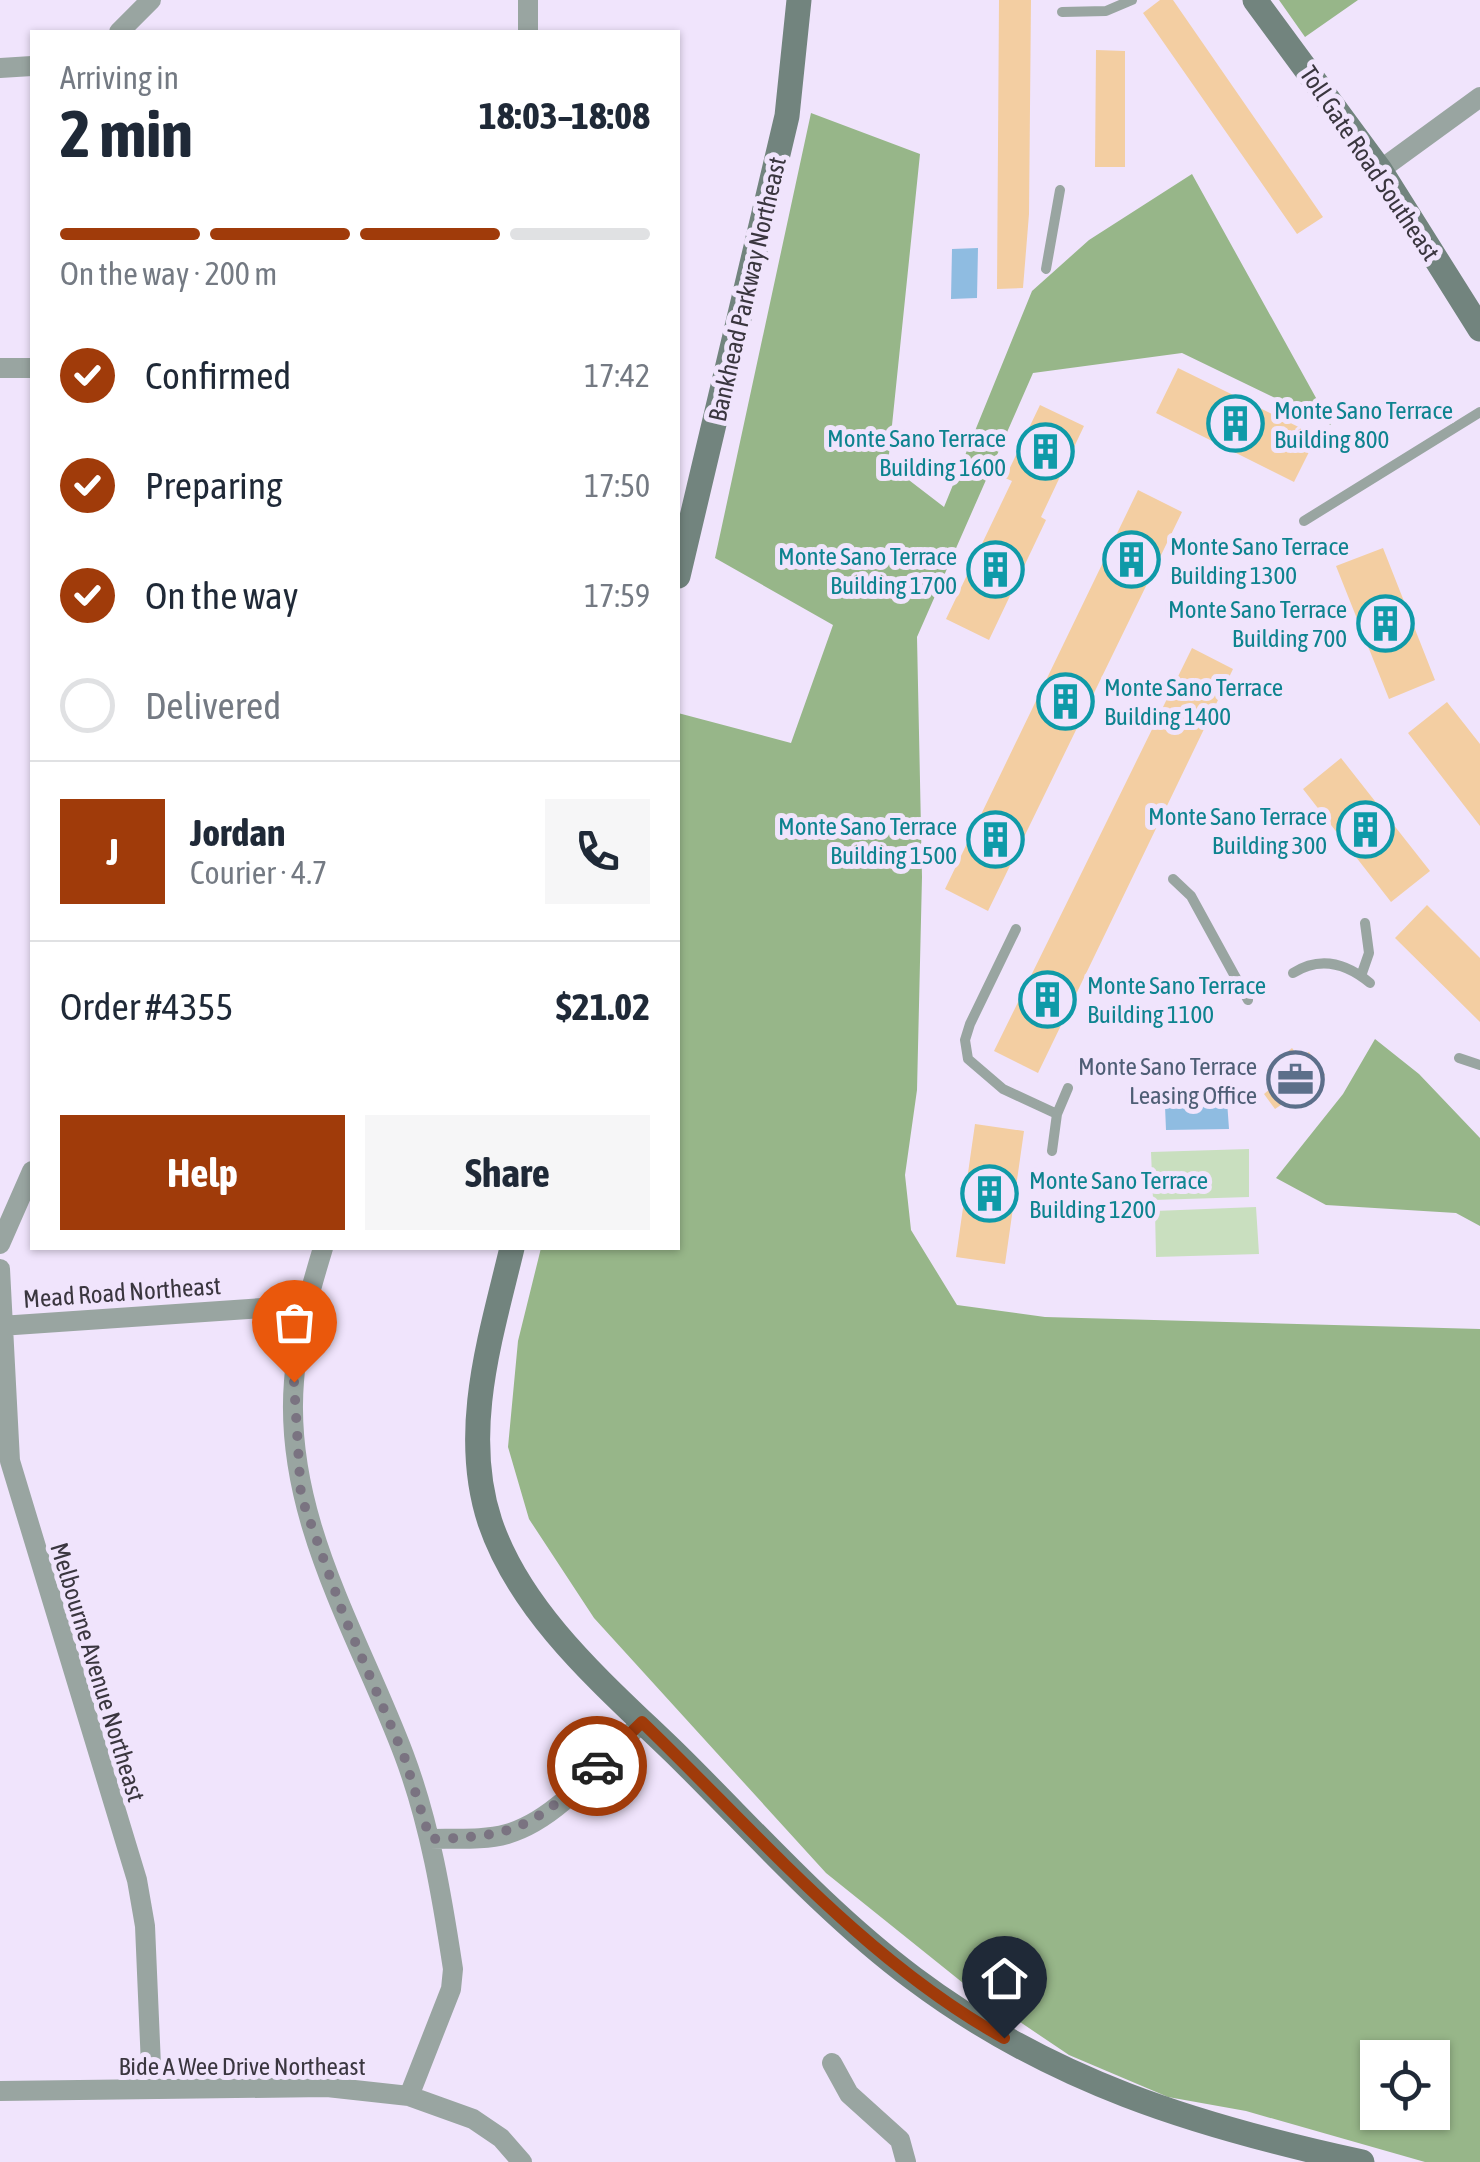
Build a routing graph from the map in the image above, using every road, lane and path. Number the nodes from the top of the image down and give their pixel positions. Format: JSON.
{"nodes":[{"id":1,"x":151,"y":0,"type":"edge"},
{"id":2,"x":528,"y":0,"type":"edge"},
{"id":3,"x":799,"y":0,"type":"edge"},
{"id":4,"x":1132,"y":0,"type":"edge"},
{"id":5,"x":1255,"y":0,"type":"edge"},
{"id":6,"x":1062,"y":12,"type":"dead end"},
{"id":7,"x":122,"y":30,"type":"edge"},
{"id":8,"x":528,"y":30,"type":"edge"},
{"id":9,"x":30,"y":66,"type":"edge"},
{"id":10,"x":0,"y":68,"type":"edge"},
{"id":11,"x":1480,"y":97,"type":"edge"},
{"id":12,"x":1380,"y":170,"type":"junction"},
{"id":13,"x":1060,"y":190,"type":"dead end"},
{"id":14,"x":1046,"y":269,"type":"dead end"},
{"id":15,"x":1480,"y":329,"type":"edge"},
{"id":16,"x":0,"y":368,"type":"edge"},
{"id":17,"x":30,"y":368,"type":"edge"},
{"id":18,"x":1480,"y":412,"type":"edge"},
{"id":19,"x":1304,"y":521,"type":"dead end"},
{"id":20,"x":680,"y":568,"type":"edge"},
{"id":21,"x":1173,"y":879,"type":"dead end"},
{"id":22,"x":1366,"y":923,"type":"dead end"},
{"id":23,"x":1016,"y":929,"type":"dead end"},
{"id":24,"x":1293,"y":973,"type":"dead end"},
{"id":25,"x":1248,"y":1000,"type":"dead end"},
{"id":26,"x":1460,"y":1058,"type":"dead end"},
{"id":27,"x":1480,"y":1065,"type":"edge"},
{"id":28,"x":1068,"y":1088,"type":"dead end"},
{"id":29,"x":1057,"y":1114,"type":"junction"},
{"id":30,"x":1052,"y":1151,"type":"dead end"},
{"id":31,"x":30,"y":1176,"type":"edge"},
{"id":32,"x":0,"y":1244,"type":"edge"},
{"id":33,"x":322,"y":1250,"type":"edge"},
{"id":34,"x":512,"y":1250,"type":"edge"},
{"id":35,"x":0,"y":1269,"type":"edge"},
{"id":36,"x":307,"y":1305,"type":"junction"},
{"id":37,"x":1,"y":1326,"type":"edge"},
{"id":38,"x":642,"y":1722,"type":"junction"},
{"id":39,"x":430,"y":1839,"type":"junction"},
{"id":40,"x":832,"y":2063,"type":"dead end"},
{"id":41,"x":152,"y":2089,"type":"junction"},
{"id":42,"x":0,"y":2091,"type":"edge"},
{"id":43,"x":409,"y":2096,"type":"junction"},
{"id":44,"x":522,"y":2162,"type":"edge"},
{"id":45,"x":906,"y":2162,"type":"edge"},
{"id":46,"x":1362,"y":2162,"type":"edge"}],
"edges":[{"from":1,"to":7,"type":"street"},
{"from":2,"to":8,"type":"street"},
{"from":3,"to":20,"type":"street","name":"Bankhead Parkway Northeast"},
{"from":4,"to":6,"type":"lane"},
{"from":5,"to":12,"type":"street","name":"Toll Gate Road Southeast"},
{"from":9,"to":10,"type":"street"},
{"from":11,"to":12,"type":"street"},
{"from":12,"to":15,"type":"street","name":"Toll Gate Road Southeast"},
{"from":13,"to":14,"type":"lane"},
{"from":16,"to":17,"type":"street"},
{"from":18,"to":19,"type":"lane"},
{"from":21,"to":25,"type":"lane"},
{"from":22,"to":24,"type":"lane"},
{"from":23,"to":29,"type":"lane"},
{"from":26,"to":27,"type":"lane"},
{"from":28,"to":29,"type":"lane"},
{"from":29,"to":30,"type":"lane"},
{"from":31,"to":32,"type":"street"},
{"from":33,"to":36,"type":"street"},
{"from":34,"to":38,"type":"street"},
{"from":35,"to":37,"type":"street","name":"Melbourne Avenue Northeast"},
{"from":36,"to":37,"type":"street","name":"Mead Road Northeast"},
{"from":36,"to":39,"type":"street"},
{"from":37,"to":41,"type":"street","name":"Melbourne Avenue Northeast"},
{"from":38,"to":39,"type":"street"},
{"from":38,"to":46,"type":"street"},
{"from":39,"to":43,"type":"street"},
{"from":40,"to":45,"type":"street"},
{"from":41,"to":42,"type":"street","name":"Bide A Wee Drive Northeast"},
{"from":41,"to":43,"type":"street","name":"Bide A Wee Drive Northeast"},
{"from":43,"to":44,"type":"street","name":"Bide A Wee Drive Northeast"}]}
